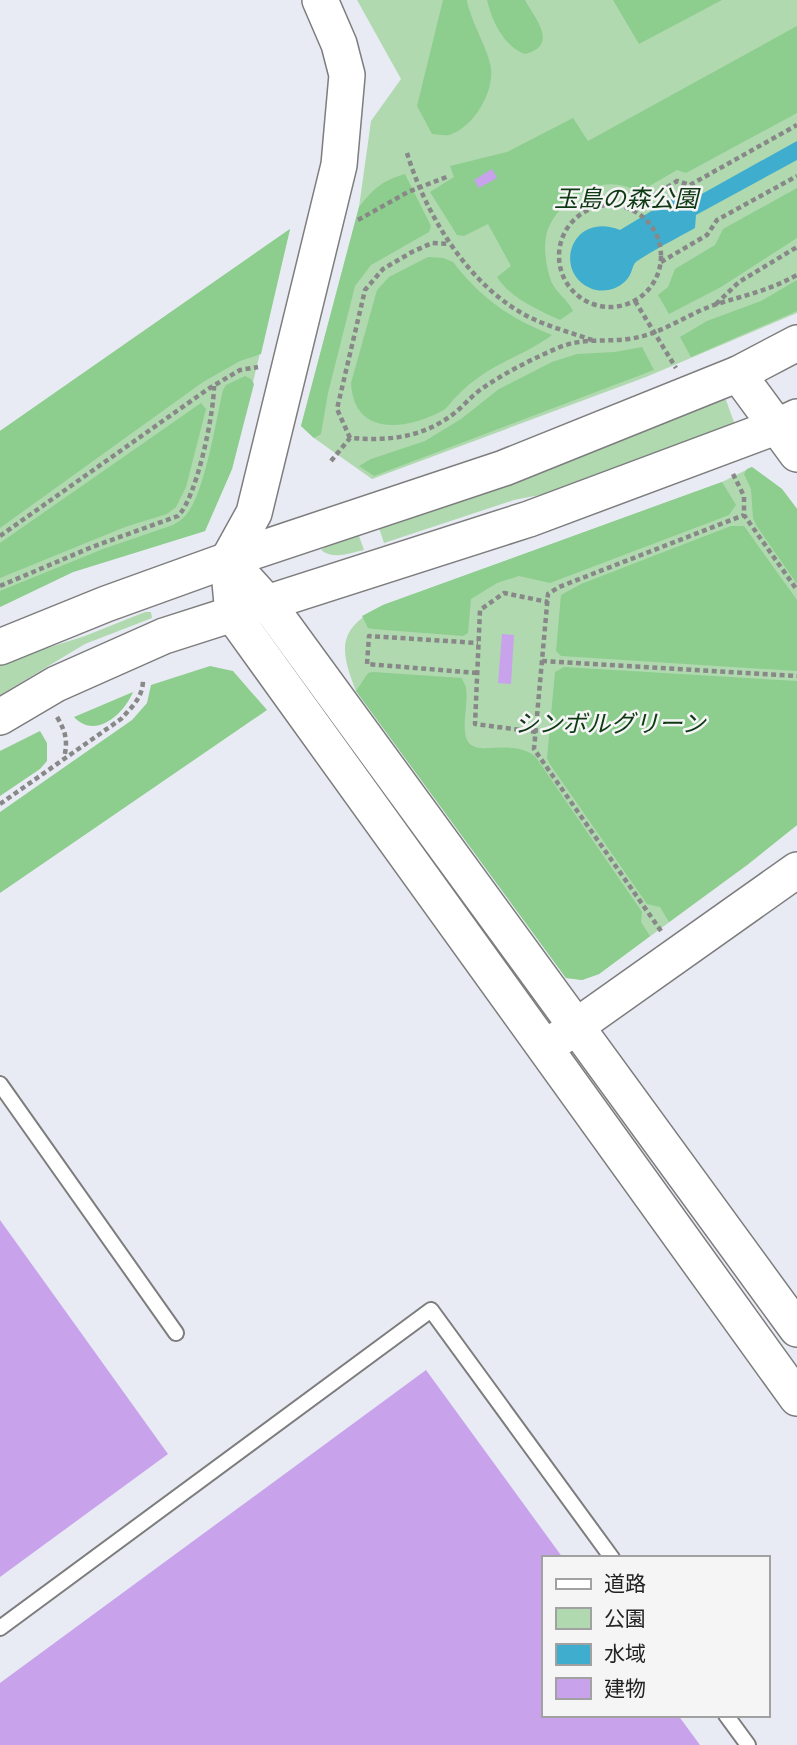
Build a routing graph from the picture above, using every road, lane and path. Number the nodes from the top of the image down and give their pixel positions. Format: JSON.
{"nodes":[{"id":1,"x":320,"y":0,"type":"edge"},
{"id":2,"x":797,"y":125,"type":"edge"},
{"id":3,"x":407,"y":153,"type":"dead end"},
{"id":4,"x":449,"y":176,"type":"dead end"},
{"id":5,"x":797,"y":176,"type":"edge"},
{"id":6,"x":418,"y":188,"type":"junction"},
{"id":7,"x":630,"y":210,"type":"junction"},
{"id":8,"x":358,"y":220,"type":"dead end"},
{"id":9,"x":450,"y":244,"type":"junction"},
{"id":10,"x":797,"y":247,"type":"edge"},
{"id":11,"x":660,"y":262,"type":"junction"},
{"id":12,"x":797,"y":275,"type":"edge"},
{"id":13,"x":635,"y":301,"type":"junction"},
{"id":14,"x":716,"y":304,"type":"junction"},
{"id":15,"x":656,"y":334,"type":"junction"},
{"id":16,"x":593,"y":340,"type":"junction"},
{"id":17,"x":797,"y":343,"type":"edge"},
{"id":18,"x":258,"y":367,"type":"dead end"},
{"id":19,"x":738,"y":374,"type":"junction"},
{"id":20,"x":214,"y":386,"type":"junction"},
{"id":21,"x":791,"y":432,"type":"edge"},
{"id":22,"x":350,"y":438,"type":"junction"},
{"id":23,"x":331,"y":461,"type":"dead end"},
{"id":24,"x":730,"y":470,"type":"dead end"},
{"id":25,"x":744,"y":515,"type":"junction"},
{"id":26,"x":0,"y":536,"type":"edge"},
{"id":27,"x":228,"y":560,"type":"junction"},
{"id":28,"x":0,"y":586,"type":"edge"},
{"id":29,"x":797,"y":590,"type":"edge"},
{"id":30,"x":548,"y":601,"type":"junction"},
{"id":31,"x":268,"y":604,"type":"junction"},
{"id":32,"x":233,"y":615,"type":"junction"},
{"id":33,"x":478,"y":643,"type":"junction"},
{"id":34,"x":0,"y":647,"type":"edge"},
{"id":35,"x":542,"y":661,"type":"junction"},
{"id":36,"x":477,"y":673,"type":"junction"},
{"id":37,"x":797,"y":676,"type":"edge"},
{"id":38,"x":143,"y":679,"type":"dead end"},
{"id":39,"x":56,"y":716,"type":"dead end"},
{"id":40,"x":0,"y":717,"type":"edge"},
{"id":41,"x":536,"y":732,"type":"junction"},
{"id":42,"x":63,"y":758,"type":"junction"},
{"id":43,"x":0,"y":804,"type":"edge"},
{"id":44,"x":797,"y":870,"type":"edge"},
{"id":45,"x":677,"y":956,"type":"junction"},
{"id":46,"x":576,"y":1027,"type":"junction"},
{"id":47,"x":545,"y":1049,"type":"junction"},
{"id":48,"x":0,"y":1084,"type":"edge"},
{"id":49,"x":797,"y":1329,"type":"edge"},
{"id":50,"x":176,"y":1333,"type":"dead end"},
{"id":51,"x":797,"y":1398,"type":"edge"},
{"id":52,"x":611,"y":1556,"type":"edge"},
{"id":53,"x":0,"y":1628,"type":"edge"},
{"id":54,"x":727,"y":1717,"type":"edge"},
{"id":55,"x":748,"y":1745,"type":"edge"}],
"edges":[{"from":1,"to":27,"type":"street"},
{"from":2,"to":7,"type":"path"},
{"from":3,"to":6,"type":"path"},
{"from":4,"to":6,"type":"path"},
{"from":5,"to":11,"type":"path"},
{"from":6,"to":8,"type":"path"},
{"from":6,"to":9,"type":"path"},
{"from":7,"to":11,"type":"path"},
{"from":7,"to":13,"type":"path"},
{"from":9,"to":16,"type":"path"},
{"from":9,"to":22,"type":"path"},
{"from":10,"to":14,"type":"path"},
{"from":11,"to":13,"type":"path"},
{"from":12,"to":14,"type":"path"},
{"from":13,"to":15,"type":"path"},
{"from":14,"to":15,"type":"path"},
{"from":15,"to":16,"type":"path"},
{"from":16,"to":22,"type":"path"},
{"from":17,"to":19,"type":"street"},
{"from":18,"to":20,"type":"path"},
{"from":19,"to":21,"type":"street"},
{"from":19,"to":27,"type":"street"},
{"from":20,"to":26,"type":"path"},
{"from":20,"to":28,"type":"path"},
{"from":21,"to":31,"type":"street"},
{"from":22,"to":23,"type":"path"},
{"from":24,"to":25,"type":"path"},
{"from":25,"to":29,"type":"path"},
{"from":25,"to":30,"type":"path"},
{"from":27,"to":31,"type":"street"},
{"from":27,"to":32,"type":"street"},
{"from":27,"to":34,"type":"street"},
{"from":30,"to":33,"type":"path"},
{"from":30,"to":35,"type":"path"},
{"from":31,"to":32,"type":"street"},
{"from":31,"to":46,"type":"street"},
{"from":32,"to":40,"type":"street"},
{"from":32,"to":47,"type":"street"},
{"from":33,"to":36,"type":"path"},
{"from":33,"to":36,"type":"path"},
{"from":35,"to":37,"type":"path"},
{"from":35,"to":41,"type":"path"},
{"from":36,"to":41,"type":"path"},
{"from":38,"to":42,"type":"path"},
{"from":39,"to":42,"type":"path"},
{"from":41,"to":45,"type":"path"},
{"from":42,"to":43,"type":"path"},
{"from":44,"to":45,"type":"street"},
{"from":45,"to":46,"type":"street"},
{"from":46,"to":47,"type":"street"},
{"from":46,"to":49,"type":"street"},
{"from":47,"to":51,"type":"street"},
{"from":48,"to":50,"type":"lane"},
{"from":52,"to":53,"type":"lane"},
{"from":54,"to":55,"type":"lane"}]}
